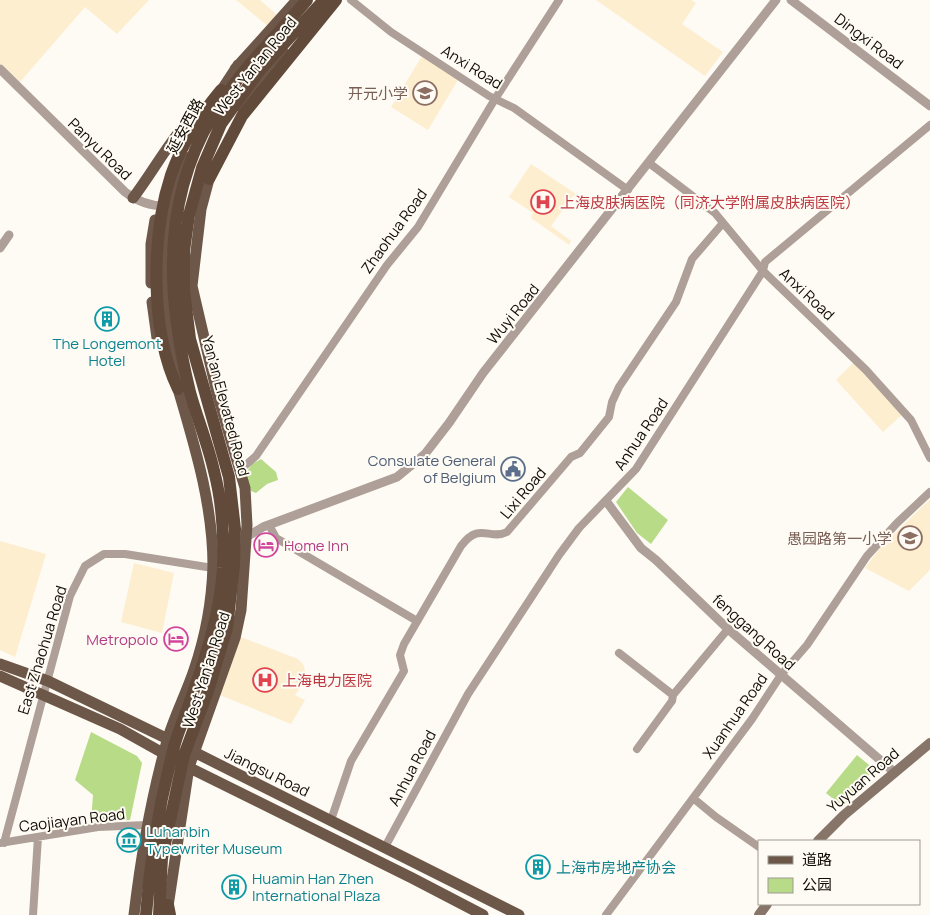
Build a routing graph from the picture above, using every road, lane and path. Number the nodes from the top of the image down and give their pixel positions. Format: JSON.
{"nodes":[{"id":1,"x":297,"y":0,"type":"edge"},
{"id":2,"x":307,"y":0,"type":"edge"},
{"id":3,"x":326,"y":0,"type":"edge"},
{"id":4,"x":337,"y":0,"type":"edge"},
{"id":5,"x":351,"y":0,"type":"edge"},
{"id":6,"x":559,"y":0,"type":"edge"},
{"id":7,"x":776,"y":0,"type":"edge"},
{"id":8,"x":791,"y":0,"type":"edge"},
{"id":9,"x":242,"y":68,"type":"junction"},
{"id":10,"x":0,"y":70,"type":"edge"},
{"id":11,"x":495,"y":99,"type":"junction"},
{"id":12,"x":930,"y":106,"type":"edge"},
{"id":13,"x":203,"y":107,"type":"junction"},
{"id":14,"x":930,"y":125,"type":"edge"},
{"id":15,"x":649,"y":163,"type":"junction"},
{"id":16,"x":209,"y":179,"type":"junction"},
{"id":17,"x":628,"y":190,"type":"junction"},
{"id":18,"x":133,"y":198,"type":"junction"},
{"id":19,"x":158,"y":206,"type":"junction"},
{"id":20,"x":170,"y":206,"type":"junction"},
{"id":21,"x":201,"y":209,"type":"junction"},
{"id":22,"x":723,"y":223,"type":"junction"},
{"id":23,"x":9,"y":235,"type":"dead end"},
{"id":24,"x":0,"y":248,"type":"edge"},
{"id":25,"x":763,"y":271,"type":"junction"},
{"id":26,"x":178,"y":389,"type":"junction"},
{"id":27,"x":930,"y":458,"type":"edge"},
{"id":28,"x":240,"y":470,"type":"junction"},
{"id":29,"x":930,"y":492,"type":"edge"},
{"id":30,"x":606,"y":501,"type":"junction"},
{"id":31,"x":269,"y":525,"type":"junction"},
{"id":32,"x":245,"y":537,"type":"junction"},
{"id":33,"x":213,"y":568,"type":"junction"},
{"id":34,"x":417,"y":621,"type":"junction"},
{"id":35,"x":728,"y":629,"type":"junction"},
{"id":36,"x":619,"y":653,"type":"dead end"},
{"id":37,"x":0,"y":664,"type":"edge"},
{"id":38,"x":781,"y":675,"type":"junction"},
{"id":39,"x":0,"y":676,"type":"edge"},
{"id":40,"x":48,"y":681,"type":"junction"},
{"id":41,"x":43,"y":695,"type":"junction"},
{"id":42,"x":673,"y":695,"type":"junction"},
{"id":43,"x":168,"y":739,"type":"junction"},
{"id":44,"x":930,"y":743,"type":"edge"},
{"id":45,"x":636,"y":749,"type":"dead end"},
{"id":46,"x":194,"y":753,"type":"junction"},
{"id":47,"x":164,"y":754,"type":"junction"},
{"id":48,"x":189,"y":768,"type":"junction"},
{"id":49,"x":894,"y":772,"type":"junction"},
{"id":50,"x":693,"y":798,"type":"junction"},
{"id":51,"x":331,"y":820,"type":"junction"},
{"id":52,"x":147,"y":825,"type":"junction"},
{"id":53,"x":38,"y":837,"type":"junction"},
{"id":54,"x":819,"y":840,"type":"edge"},
{"id":55,"x":2,"y":843,"type":"edge"},
{"id":56,"x":758,"y":846,"type":"edge"},
{"id":57,"x":385,"y":847,"type":"junction"},
{"id":58,"x":168,"y":912,"type":"edge"},
{"id":59,"x":33,"y":915,"type":"edge"},
{"id":60,"x":134,"y":915,"type":"edge"},
{"id":61,"x":146,"y":915,"type":"edge"},
{"id":62,"x":159,"y":915,"type":"edge"},
{"id":63,"x":483,"y":915,"type":"edge"},
{"id":64,"x":518,"y":915,"type":"edge"},
{"id":65,"x":606,"y":915,"type":"edge"}],
"edges":[{"from":1,"to":9,"type":"main road","name":"West Yan'an Road"},
{"from":2,"to":9,"type":"highway","name":"Yan'an Elevated Road"},
{"from":3,"to":16,"type":"main road","name":"West Yan'an Road"},
{"from":3,"to":62,"type":"highway","name":"Yan'an Elevated Road"},
{"from":4,"to":16,"type":"main road"},
{"from":4,"to":16,"type":"highway"},
{"from":5,"to":11,"type":"street","name":"Anxi Road"},
{"from":6,"to":11,"type":"street","name":"Zhaohua Road"},
{"from":7,"to":15,"type":"street","name":"Wuyi Road"},
{"from":8,"to":12,"type":"street","name":"Dingxi Road"},
{"from":9,"to":13,"type":"main road","name":"West Yan'an Road"},
{"from":9,"to":20,"type":"main road","name":"延安西路"},
{"from":9,"to":26,"type":"highway"},
{"from":9,"to":61,"type":"highway","name":"Yan'an Elevated Road"},
{"from":10,"to":18,"type":"street","name":"Panyu Road"},
{"from":11,"to":17,"type":"street","name":"Anxi Road"},
{"from":11,"to":28,"type":"street","name":"Zhaohua Road"},
{"from":13,"to":18,"type":"main road"},
{"from":13,"to":19,"type":"main road","name":"West Yan'an Road"},
{"from":14,"to":25,"type":"street","name":"Anhua Road"},
{"from":15,"to":17,"type":"street","name":"Wuyi Road"},
{"from":15,"to":22,"type":"street","name":"Anxi Road"},
{"from":16,"to":21,"type":"main road","name":"West Yan'an Road"},
{"from":17,"to":31,"type":"street","name":"Wuyi Road"},
{"from":18,"to":19,"type":"street","name":"Panyu Road"},
{"from":19,"to":20,"type":"street","name":"Panyu Road"},
{"from":19,"to":26,"type":"main road","name":"West Yan'an Road"},
{"from":20,"to":21,"type":"street","name":"Panyu Road"},
{"from":20,"to":26,"type":"main road","name":"West Yan'an Road"},
{"from":21,"to":28,"type":"main road","name":"West Yan'an Road"},
{"from":22,"to":25,"type":"street","name":"Anxi Road"},
{"from":22,"to":34,"type":"street","name":"Lixi Road"},
{"from":23,"to":24,"type":"street"},
{"from":25,"to":27,"type":"street","name":"Anxi Road"},
{"from":25,"to":30,"type":"street","name":"Anhua Road"},
{"from":26,"to":33,"type":"main road","name":"West Yan'an Road"},
{"from":28,"to":32,"type":"main road","name":"West Yan'an Road"},
{"from":29,"to":38,"type":"street","name":"Xuanhua Road"},
{"from":30,"to":35,"type":"street","name":"fenggang Road"},
{"from":30,"to":57,"type":"street","name":"Anhua Road"},
{"from":31,"to":32,"type":"street","name":"Wuyi Road"},
{"from":31,"to":34,"type":"street"},
{"from":32,"to":33,"type":"street","name":"Wuyi Road"},
{"from":32,"to":46,"type":"main road","name":"West Yan'an Road"},
{"from":33,"to":40,"type":"street","name":"East Zhaohua Road"},
{"from":33,"to":43,"type":"main road","name":"West Yan'an Road"},
{"from":34,"to":51,"type":"street","name":"Lixi Road"},
{"from":35,"to":38,"type":"street","name":"fenggang Road"},
{"from":35,"to":42,"type":"street"},
{"from":36,"to":42,"type":"street"},
{"from":37,"to":40,"type":"main road","name":"Jiangsu Road"},
{"from":38,"to":49,"type":"street","name":"fenggang Road"},
{"from":38,"to":50,"type":"street","name":"Xuanhua Road"},
{"from":39,"to":41,"type":"main road","name":"Jiangsu Road"},
{"from":40,"to":41,"type":"street","name":"East Zhaohua Road"},
{"from":40,"to":43,"type":"main road","name":"Jiangsu Road"},
{"from":41,"to":47,"type":"main road","name":"Jiangsu Road"},
{"from":41,"to":55,"type":"street","name":"East Zhaohua Road"},
{"from":42,"to":45,"type":"street"},
{"from":43,"to":46,"type":"main road","name":"Jiangsu Road"},
{"from":43,"to":47,"type":"main road","name":"West Yan'an Road"},
{"from":44,"to":49,"type":"main road","name":"Yuyuan Road"},
{"from":46,"to":48,"type":"main road","name":"West Yan'an Road"},
{"from":46,"to":51,"type":"main road","name":"Jiangsu Road"},
{"from":47,"to":48,"type":"main road","name":"Jiangsu Road"},
{"from":47,"to":52,"type":"main road","name":"West Yan'an Road"},
{"from":48,"to":58,"type":"main road","name":"West Yan'an Road"},
{"from":48,"to":63,"type":"main road","name":"Jiangsu Road"},
{"from":49,"to":54,"type":"main road","name":"Yuyuan Road"},
{"from":50,"to":56,"type":"street"},
{"from":50,"to":65,"type":"street","name":"Xuanhua Road"},
{"from":51,"to":57,"type":"main road","name":"Jiangsu Road"},
{"from":52,"to":53,"type":"street","name":"Caojiayan Road"},
{"from":52,"to":60,"type":"main road","name":"West Yan'an Road"},
{"from":53,"to":55,"type":"street","name":"Caojiayan Road"},
{"from":53,"to":59,"type":"street"},
{"from":57,"to":64,"type":"main road","name":"Jiangsu Road"}]}
